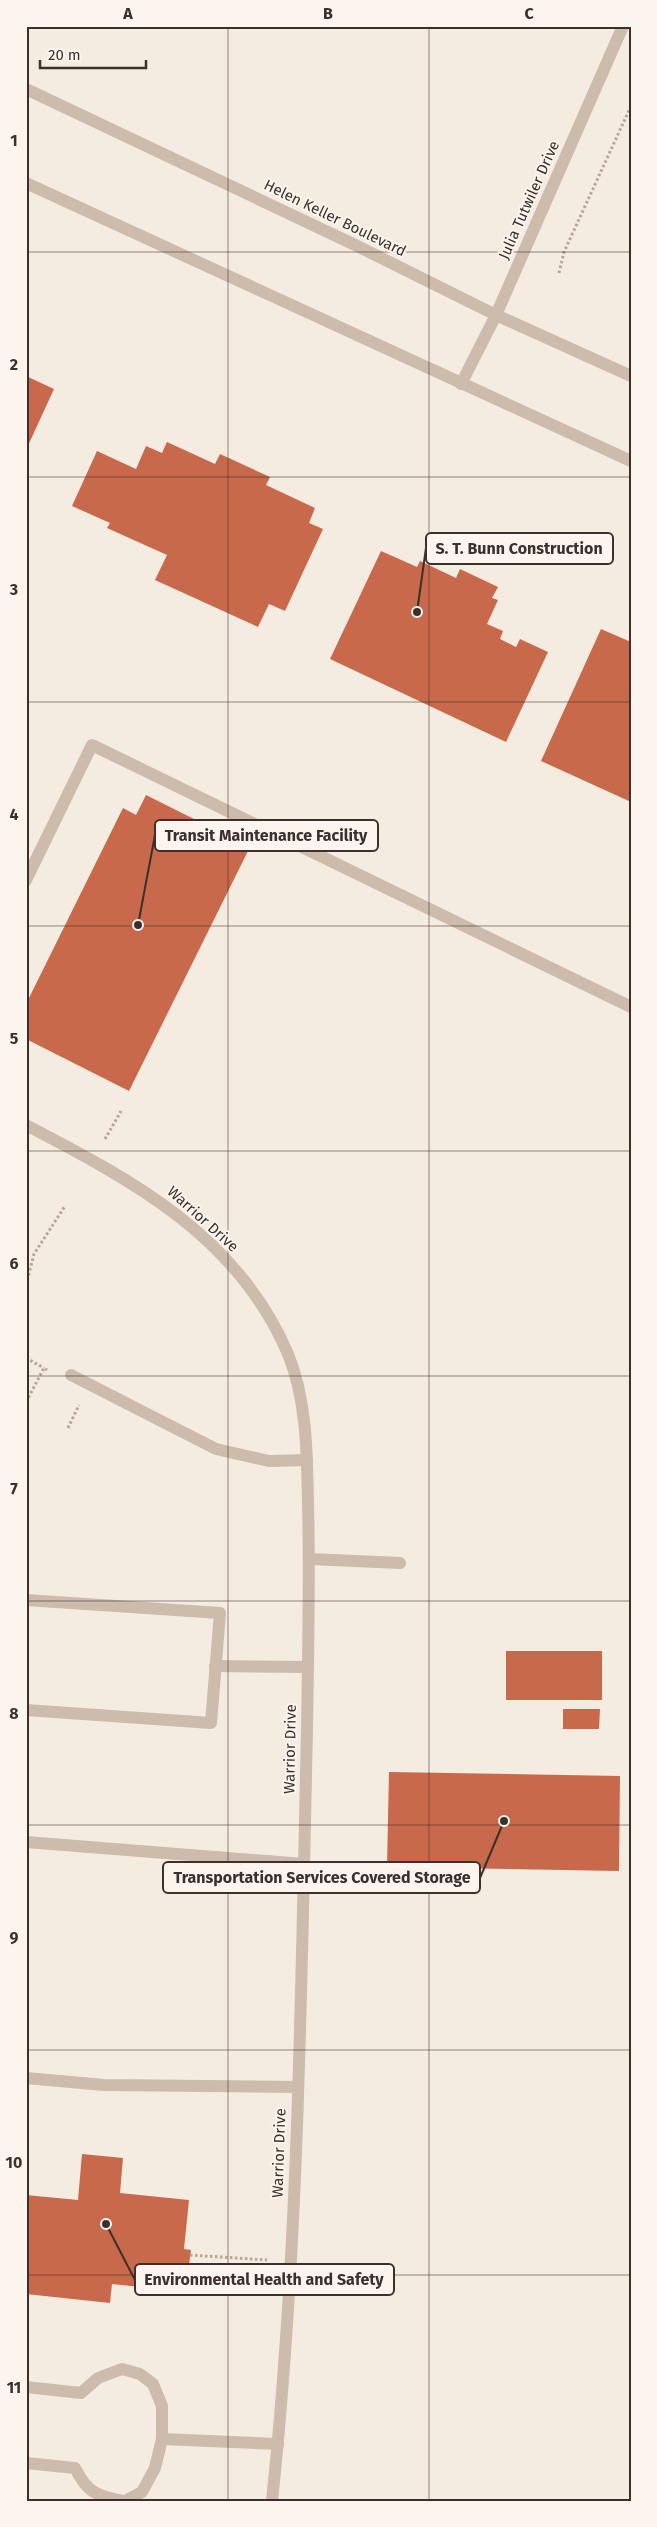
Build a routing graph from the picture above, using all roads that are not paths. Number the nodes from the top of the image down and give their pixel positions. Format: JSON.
{"nodes":[{"id":1,"x":623,"y":26,"type":"edge"},
{"id":2,"x":26,"y":89,"type":"edge"},
{"id":3,"x":26,"y":183,"type":"edge"},
{"id":4,"x":496,"y":315,"type":"junction"},
{"id":5,"x":631,"y":376,"type":"edge"},
{"id":6,"x":461,"y":384,"type":"junction"},
{"id":7,"x":631,"y":461,"type":"edge"},
{"id":8,"x":26,"y":880,"type":"edge"},
{"id":9,"x":631,"y":1007,"type":"edge"},
{"id":10,"x":26,"y":1125,"type":"edge"},
{"id":11,"x":71,"y":1375,"type":"road end"},
{"id":12,"x":307,"y":1460,"type":"junction"},
{"id":13,"x":310,"y":1559,"type":"junction"},
{"id":14,"x":400,"y":1563,"type":"dead end"},
{"id":15,"x":26,"y":1600,"type":"edge"},
{"id":16,"x":215,"y":1666,"type":"junction"},
{"id":17,"x":308,"y":1667,"type":"junction"},
{"id":18,"x":26,"y":1710,"type":"edge"},
{"id":19,"x":26,"y":1842,"type":"edge"},
{"id":20,"x":304,"y":1864,"type":"junction"},
{"id":21,"x":26,"y":2078,"type":"edge"},
{"id":22,"x":298,"y":2087,"type":"junction"},
{"id":23,"x":26,"y":2387,"type":"edge"},
{"id":24,"x":162,"y":2439,"type":"junction"},
{"id":25,"x":278,"y":2444,"type":"junction"},
{"id":26,"x":26,"y":2463,"type":"edge"},
{"id":27,"x":124,"y":2501,"type":"edge"},
{"id":28,"x":272,"y":2501,"type":"edge"}],
"edges":[{"from":1,"to":4,"type":"street","name":"Julia Tutwiler Drive"},
{"from":2,"to":4,"type":"street","name":"Helen Keller Boulevard"},
{"from":3,"to":6,"type":"street"},
{"from":4,"to":5,"type":"street","name":"Helen Keller Boulevard"},
{"from":4,"to":6,"type":"street","name":"Julia Tutwiler Drive"},
{"from":6,"to":7,"type":"street"},
{"from":8,"to":9,"type":"street"},
{"from":10,"to":12,"type":"street","name":"Warrior Drive"},
{"from":11,"to":12,"type":"street"},
{"from":12,"to":13,"type":"street","name":"Warrior Drive"},
{"from":13,"to":14,"type":"street"},
{"from":13,"to":17,"type":"street","name":"Warrior Drive"},
{"from":15,"to":16,"type":"street"},
{"from":16,"to":17,"type":"street"},
{"from":16,"to":18,"type":"street"},
{"from":17,"to":20,"type":"street","name":"Warrior Drive"},
{"from":19,"to":20,"type":"street"},
{"from":20,"to":22,"type":"street","name":"Warrior Drive"},
{"from":21,"to":22,"type":"street"},
{"from":22,"to":25,"type":"street","name":"Warrior Drive"},
{"from":23,"to":24,"type":"street"},
{"from":24,"to":25,"type":"street"},
{"from":24,"to":27,"type":"street"},
{"from":25,"to":28,"type":"street","name":"Warrior Drive"},
{"from":26,"to":27,"type":"street"}]}
